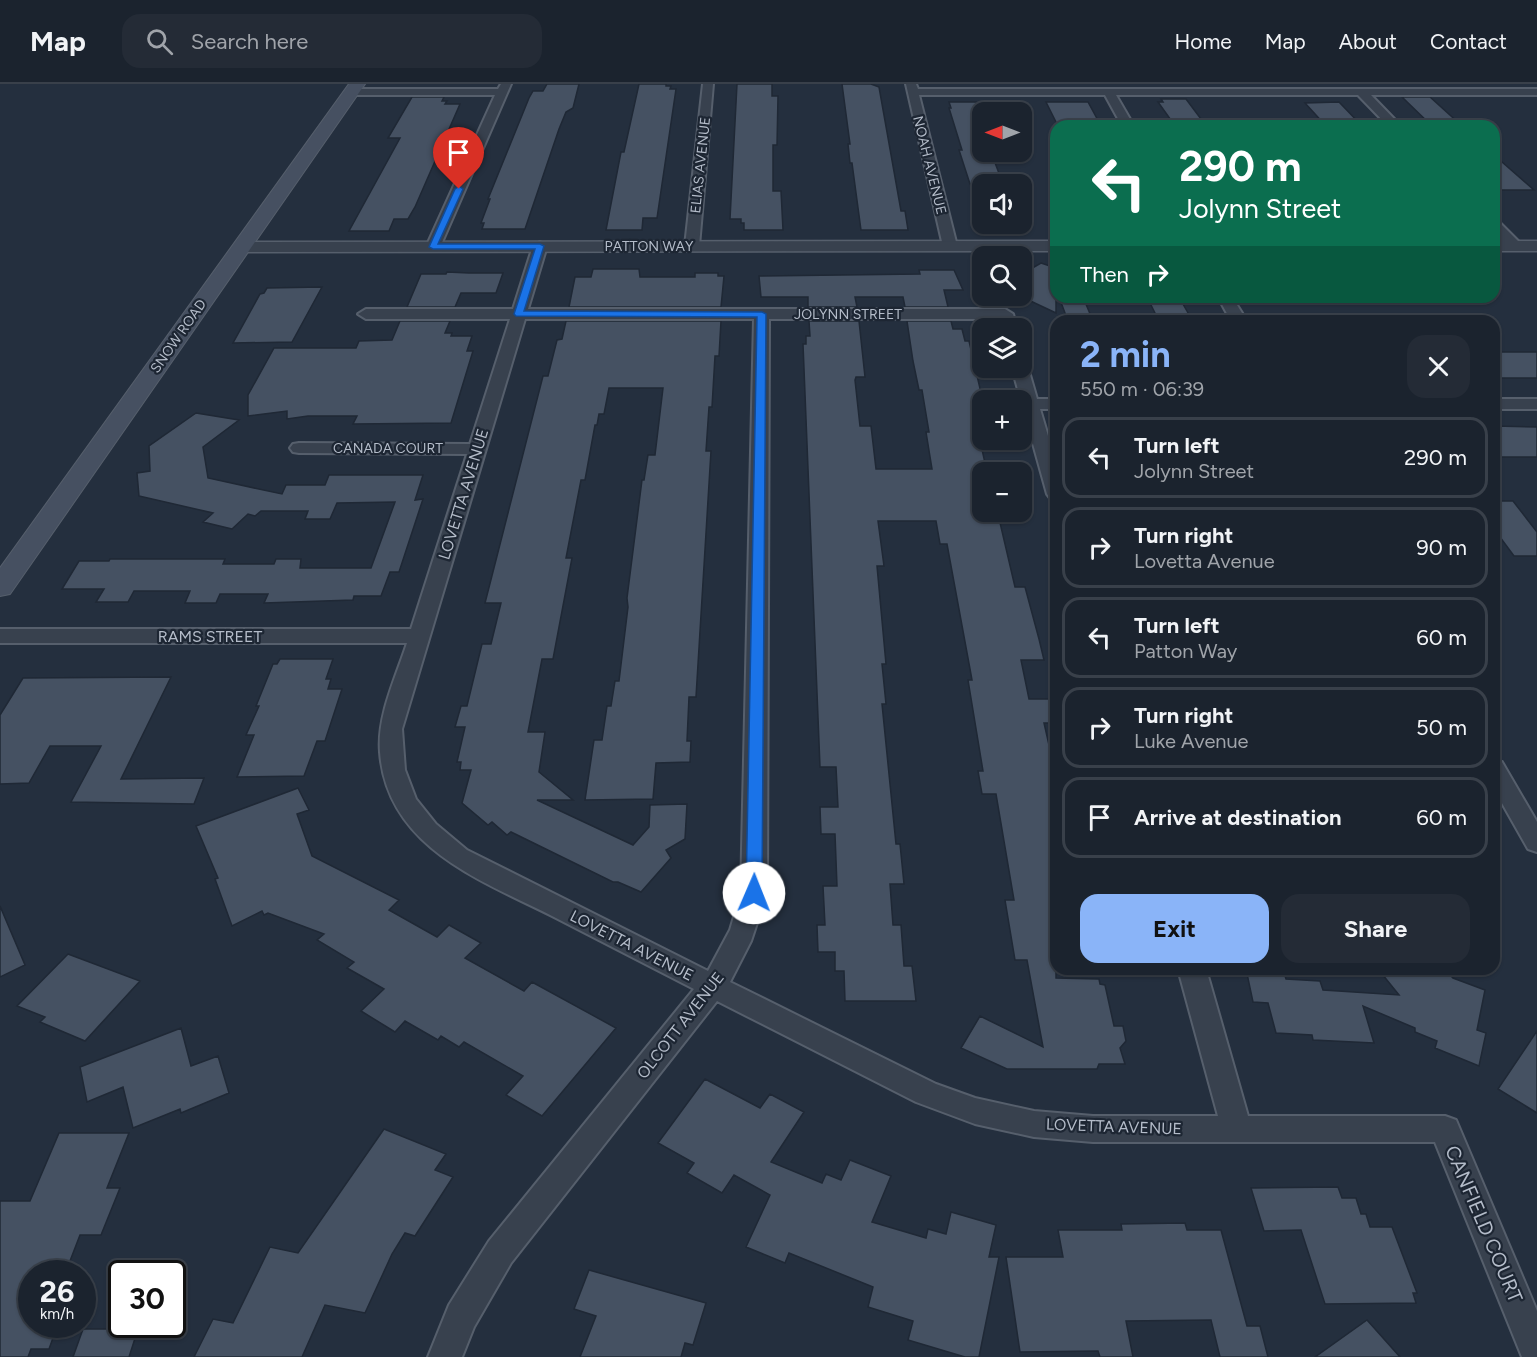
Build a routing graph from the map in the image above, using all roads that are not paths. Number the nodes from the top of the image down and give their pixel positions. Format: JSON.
{"nodes":[{"id":1,"x":708,"y":84,"type":"edge"},
{"id":2,"x":1485,"y":84,"type":"edge"},
{"id":3,"x":354,"y":88,"type":"edge"},
{"id":4,"x":504,"y":88,"type":"edge"},
{"id":5,"x":912,"y":88,"type":"edge"},
{"id":6,"x":1109,"y":92,"type":"junction"},
{"id":7,"x":1361,"y":92,"type":"junction"},
{"id":8,"x":1494,"y":92,"type":"junction"},
{"id":9,"x":1537,"y":92,"type":"edge"},
{"id":10,"x":1125,"y":120,"type":"edge"},
{"id":11,"x":1389,"y":120,"type":"edge"},
{"id":12,"x":1500,"y":231,"type":"edge"},
{"id":13,"x":540,"y":246,"type":"junction"},
{"id":14,"x":692,"y":246,"type":"junction"},
{"id":15,"x":950,"y":246,"type":"junction"},
{"id":16,"x":1050,"y":246,"type":"edge"},
{"id":17,"x":1500,"y":246,"type":"edge"},
{"id":18,"x":1515,"y":246,"type":"junction"},
{"id":19,"x":1537,"y":246,"type":"edge"},
{"id":20,"x":242,"y":247,"type":"junction"},
{"id":21,"x":433,"y":247,"type":"junction"},
{"id":22,"x":366,"y":314,"type":"dead end"},
{"id":23,"x":519,"y":314,"type":"junction"},
{"id":24,"x":762,"y":314,"type":"junction"},
{"id":25,"x":972,"y":320,"type":"edge"},
{"id":26,"x":1032,"y":404,"type":"edge"},
{"id":27,"x":1050,"y":404,"type":"edge"},
{"id":28,"x":1500,"y":404,"type":"edge"},
{"id":29,"x":1537,"y":404,"type":"edge"},
{"id":30,"x":1032,"y":411,"type":"edge"},
{"id":31,"x":299,"y":448,"type":"dead end"},
{"id":32,"x":477,"y":448,"type":"junction"},
{"id":33,"x":1050,"y":473,"type":"edge"},
{"id":34,"x":0,"y":588,"type":"edge"},
{"id":35,"x":0,"y":636,"type":"edge"},
{"id":36,"x":419,"y":636,"type":"junction"},
{"id":37,"x":1500,"y":778,"type":"edge"},
{"id":38,"x":1537,"y":843,"type":"edge"},
{"id":39,"x":1194,"y":975,"type":"edge"},
{"id":40,"x":712,"y":986,"type":"junction"},
{"id":41,"x":1237,"y":1129,"type":"junction"},
{"id":42,"x":1445,"y":1129,"type":"joint"},
{"id":43,"x":1537,"y":1352,"type":"edge"},
{"id":44,"x":445,"y":1357,"type":"edge"}],
"edges":[{"from":1,"to":14,"type":"street","name":"ELIAS AVENUE"},
{"from":2,"to":8,"type":"street"},
{"from":3,"to":4,"type":"street"},
{"from":3,"to":20,"type":"main road","name":"SNOW ROAD"},
{"from":4,"to":21,"type":"street"},
{"from":5,"to":6,"type":"street"},
{"from":5,"to":15,"type":"street","name":"NOAH AVENUE"},
{"from":6,"to":7,"type":"street"},
{"from":6,"to":10,"type":"street"},
{"from":7,"to":8,"type":"street"},
{"from":7,"to":11,"type":"street"},
{"from":8,"to":9,"type":"street"},
{"from":12,"to":18,"type":"street"},
{"from":13,"to":14,"type":"street","name":"PATTON WAY"},
{"from":13,"to":21,"type":"street","name":"PATTON WAY"},
{"from":13,"to":23,"type":"street","name":"LOVETTA AVENUE"},
{"from":14,"to":15,"type":"street","name":"PATTON WAY"},
{"from":15,"to":16,"type":"street","name":"PATTON WAY"},
{"from":17,"to":18,"type":"street"},
{"from":18,"to":19,"type":"street"},
{"from":20,"to":21,"type":"street","name":"PATTON WAY"},
{"from":20,"to":34,"type":"main road","name":"SNOW ROAD"},
{"from":22,"to":23,"type":"street","name":"JOLYNN STREET"},
{"from":23,"to":24,"type":"street","name":"JOLYNN STREET"},
{"from":23,"to":32,"type":"street","name":"LOVETTA AVENUE"},
{"from":24,"to":25,"type":"street","name":"JOLYNN STREET"},
{"from":24,"to":40,"type":"street","name":"OLCOTT AVENUE"},
{"from":26,"to":27,"type":"street"},
{"from":28,"to":29,"type":"street"},
{"from":30,"to":33,"type":"street"},
{"from":31,"to":32,"type":"street","name":"CANADA COURT"},
{"from":32,"to":36,"type":"street","name":"LOVETTA AVENUE"},
{"from":35,"to":36,"type":"street","name":"RAMS STREET"},
{"from":36,"to":40,"type":"street","name":"LOVETTA AVENUE"},
{"from":37,"to":38,"type":"street"},
{"from":39,"to":41,"type":"street"},
{"from":40,"to":41,"type":"street","name":"LOVETTA AVENUE"},
{"from":40,"to":44,"type":"street","name":"OLCOTT AVENUE"},
{"from":41,"to":42,"type":"street","name":"LOVETTA AVENUE"},
{"from":42,"to":43,"type":"street","name":"CANFIELD COURT"}]}
